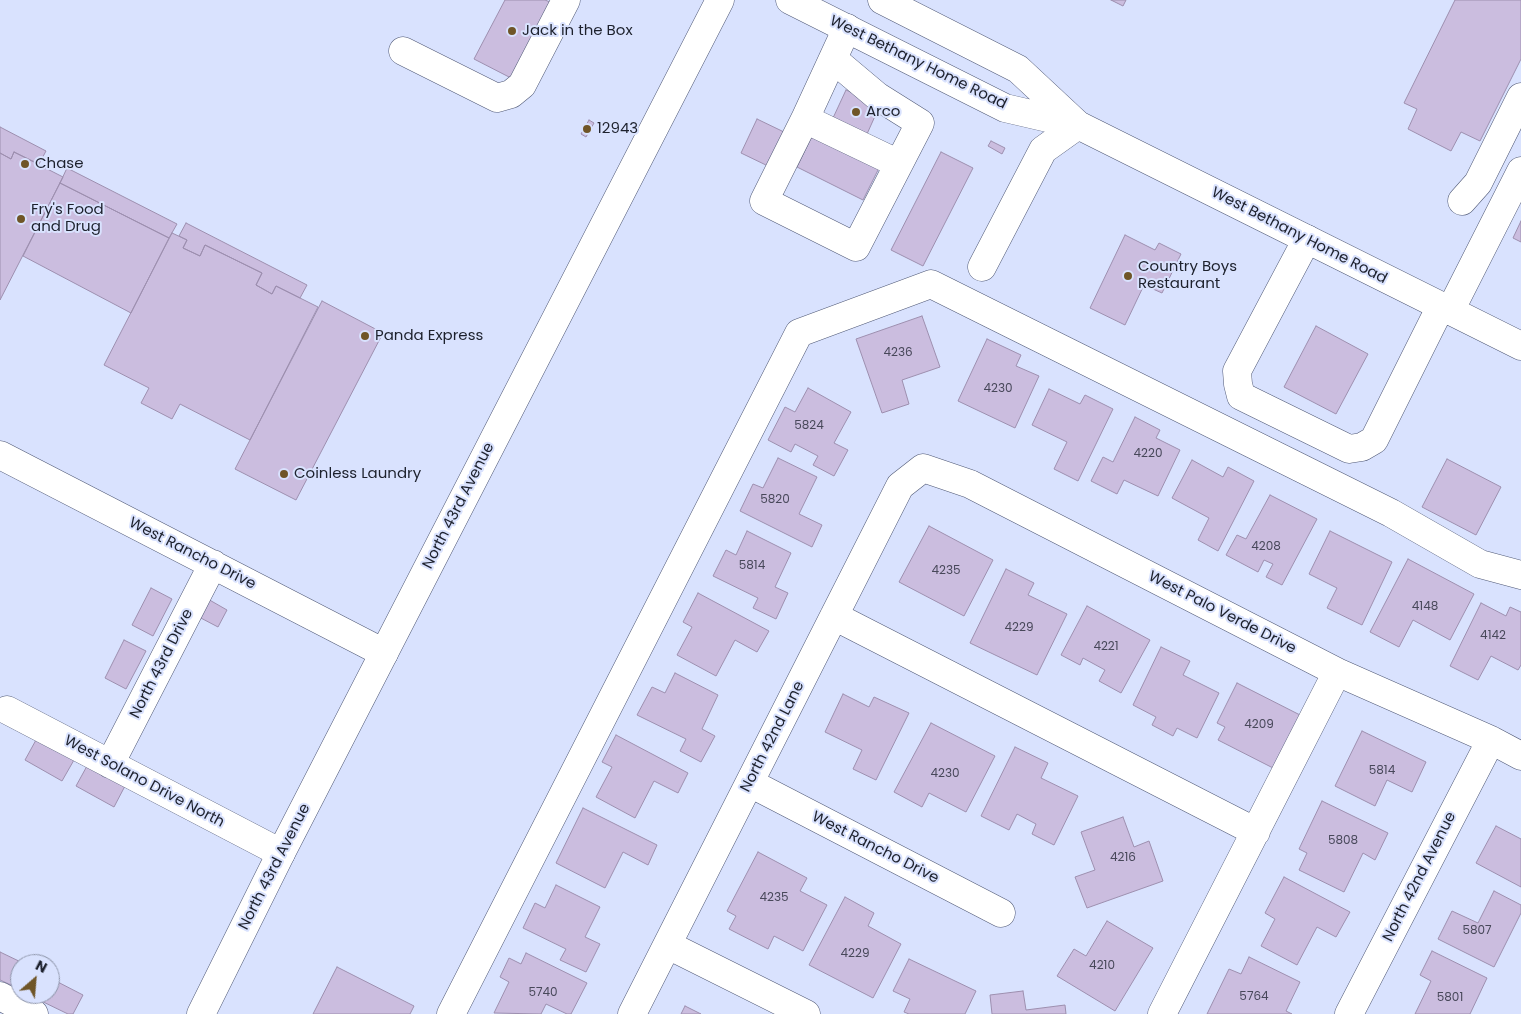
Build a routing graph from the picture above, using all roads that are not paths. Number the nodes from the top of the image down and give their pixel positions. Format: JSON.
{"nodes":[{"id":1,"x":566,"y":0,"type":"edge"},
{"id":2,"x":720,"y":0,"type":"edge"},
{"id":3,"x":790,"y":0,"type":"edge"},
{"id":4,"x":882,"y":0,"type":"edge"},
{"id":5,"x":847,"y":28,"type":"junction"},
{"id":6,"x":403,"y":51,"type":"dead end"},
{"id":7,"x":833,"y":60,"type":"junction"},
{"id":8,"x":1521,"y":97,"type":"edge"},
{"id":9,"x":805,"y":119,"type":"junction"},
{"id":10,"x":1078,"y":125,"type":"junction"},
{"id":11,"x":899,"y":164,"type":"junction"},
{"id":12,"x":1521,"y":171,"type":"edge"},
{"id":13,"x":1462,"y":201,"type":"dead end"},
{"id":14,"x":1307,"y":239,"type":"junction"},
{"id":15,"x":982,"y":267,"type":"dead end"},
{"id":16,"x":1445,"y":308,"type":"junction"},
{"id":17,"x":1521,"y":346,"type":"edge"},
{"id":18,"x":0,"y":454,"type":"edge"},
{"id":19,"x":924,"y":468,"type":"joint"},
{"id":20,"x":213,"y":564,"type":"junction"},
{"id":21,"x":1521,"y":574,"type":"edge"},
{"id":22,"x":834,"y":616,"type":"junction"},
{"id":23,"x":384,"y":652,"type":"junction"},
{"id":24,"x":1337,"y":672,"type":"junction"},
{"id":25,"x":7,"y":710,"type":"dead end"},
{"id":26,"x":1491,"y":740,"type":"junction"},
{"id":27,"x":1521,"y":756,"type":"edge"},
{"id":28,"x":110,"y":764,"type":"junction"},
{"id":29,"x":750,"y":783,"type":"junction"},
{"id":30,"x":1256,"y":832,"type":"junction"},
{"id":31,"x":281,"y":853,"type":"junction"},
{"id":32,"x":1001,"y":913,"type":"dead end"},
{"id":33,"x":668,"y":944,"type":"junction"},
{"id":34,"x":0,"y":996,"type":"edge"},
{"id":35,"x":34,"y":1014,"type":"edge"},
{"id":36,"x":201,"y":1014,"type":"edge"},
{"id":37,"x":451,"y":1014,"type":"edge"},
{"id":38,"x":632,"y":1014,"type":"edge"},
{"id":39,"x":806,"y":1014,"type":"edge"},
{"id":40,"x":1162,"y":1014,"type":"edge"},
{"id":41,"x":1349,"y":1014,"type":"edge"}],
"edges":[{"from":1,"to":6,"type":"street"},
{"from":2,"to":23,"type":"street","name":"North 43rd Avenue"},
{"from":3,"to":5,"type":"street","name":"West Bethany Home Road"},
{"from":4,"to":10,"type":"street","name":"West Bethany Home Road"},
{"from":5,"to":7,"type":"street"},
{"from":5,"to":10,"type":"street","name":"West Bethany Home Road"},
{"from":7,"to":9,"type":"street"},
{"from":7,"to":11,"type":"street"},
{"from":8,"to":13,"type":"street"},
{"from":9,"to":11,"type":"street"},
{"from":9,"to":11,"type":"street"},
{"from":10,"to":14,"type":"street","name":"West Bethany Home Road"},
{"from":10,"to":15,"type":"street"},
{"from":12,"to":16,"type":"street"},
{"from":14,"to":16,"type":"street","name":"West Bethany Home Road"},
{"from":14,"to":16,"type":"street"},
{"from":16,"to":17,"type":"street","name":"West Bethany Home Road"},
{"from":18,"to":20,"type":"street","name":"West Rancho Drive"},
{"from":19,"to":22,"type":"street","name":"North 42nd Lane"},
{"from":19,"to":24,"type":"street","name":"West Palo Verde Drive"},
{"from":20,"to":23,"type":"street","name":"West Rancho Drive"},
{"from":20,"to":28,"type":"street","name":"North 43rd Drive"},
{"from":21,"to":37,"type":"street"},
{"from":22,"to":29,"type":"street","name":"North 42nd Lane"},
{"from":22,"to":30,"type":"street"},
{"from":23,"to":31,"type":"street","name":"North 43rd Avenue"},
{"from":24,"to":26,"type":"street","name":"West Palo Verde Drive"},
{"from":24,"to":30,"type":"street"},
{"from":25,"to":28,"type":"street","name":"West Solano Drive North"},
{"from":26,"to":27,"type":"street","name":"West Palo Verde Drive"},
{"from":26,"to":41,"type":"street","name":"North 42nd Avenue"},
{"from":28,"to":31,"type":"street","name":"West Solano Drive North"},
{"from":29,"to":32,"type":"street","name":"West Rancho Drive"},
{"from":29,"to":33,"type":"street","name":"North 42nd Lane"},
{"from":30,"to":40,"type":"street"},
{"from":31,"to":36,"type":"street","name":"North 43rd Avenue"},
{"from":33,"to":38,"type":"street","name":"North 42nd Lane"},
{"from":33,"to":39,"type":"street"},
{"from":34,"to":35,"type":"street"}]}
